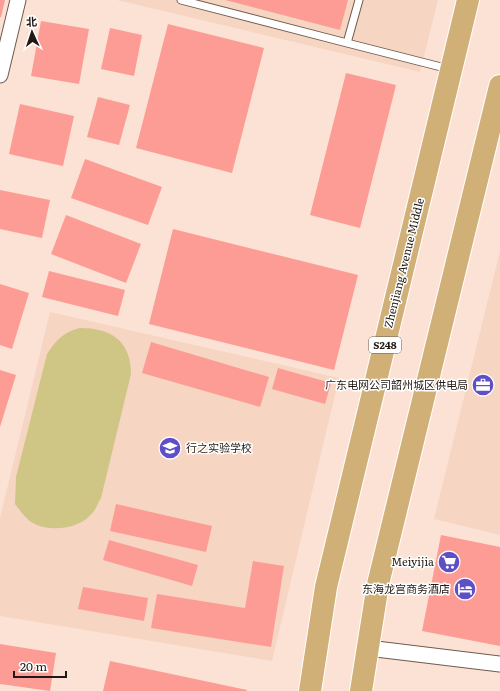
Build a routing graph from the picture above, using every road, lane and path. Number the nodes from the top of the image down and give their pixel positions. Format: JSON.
{"nodes":[{"id":1,"x":18,"y":0,"type":"edge"},
{"id":2,"x":182,"y":0,"type":"edge"},
{"id":3,"x":359,"y":0,"type":"edge"},
{"id":4,"x":468,"y":0,"type":"edge"},
{"id":5,"x":348,"y":43,"type":"junction"},
{"id":6,"x":451,"y":69,"type":"junction"},
{"id":7,"x":0,"y":75,"type":"edge"},
{"id":8,"x":500,"y":86,"type":"edge"},
{"id":9,"x":368,"y":648,"type":"junction"},
{"id":10,"x":500,"y":664,"type":"edge"},
{"id":11,"x":310,"y":691,"type":"edge"},
{"id":12,"x":361,"y":691,"type":"edge"}],
"edges":[{"from":1,"to":7,"type":"street"},
{"from":2,"to":5,"type":"lane"},
{"from":3,"to":5,"type":"lane"},
{"from":4,"to":6,"type":"main road","name":"Zhenjiang Avenue Middle","number":"S248"},
{"from":5,"to":6,"type":"lane"},
{"from":6,"to":11,"type":"main road","name":"Zhenjiang Avenue Middle","number":"S248"},
{"from":8,"to":9,"type":"main road"},
{"from":9,"to":10,"type":"street"},
{"from":9,"to":12,"type":"main road"}]}
